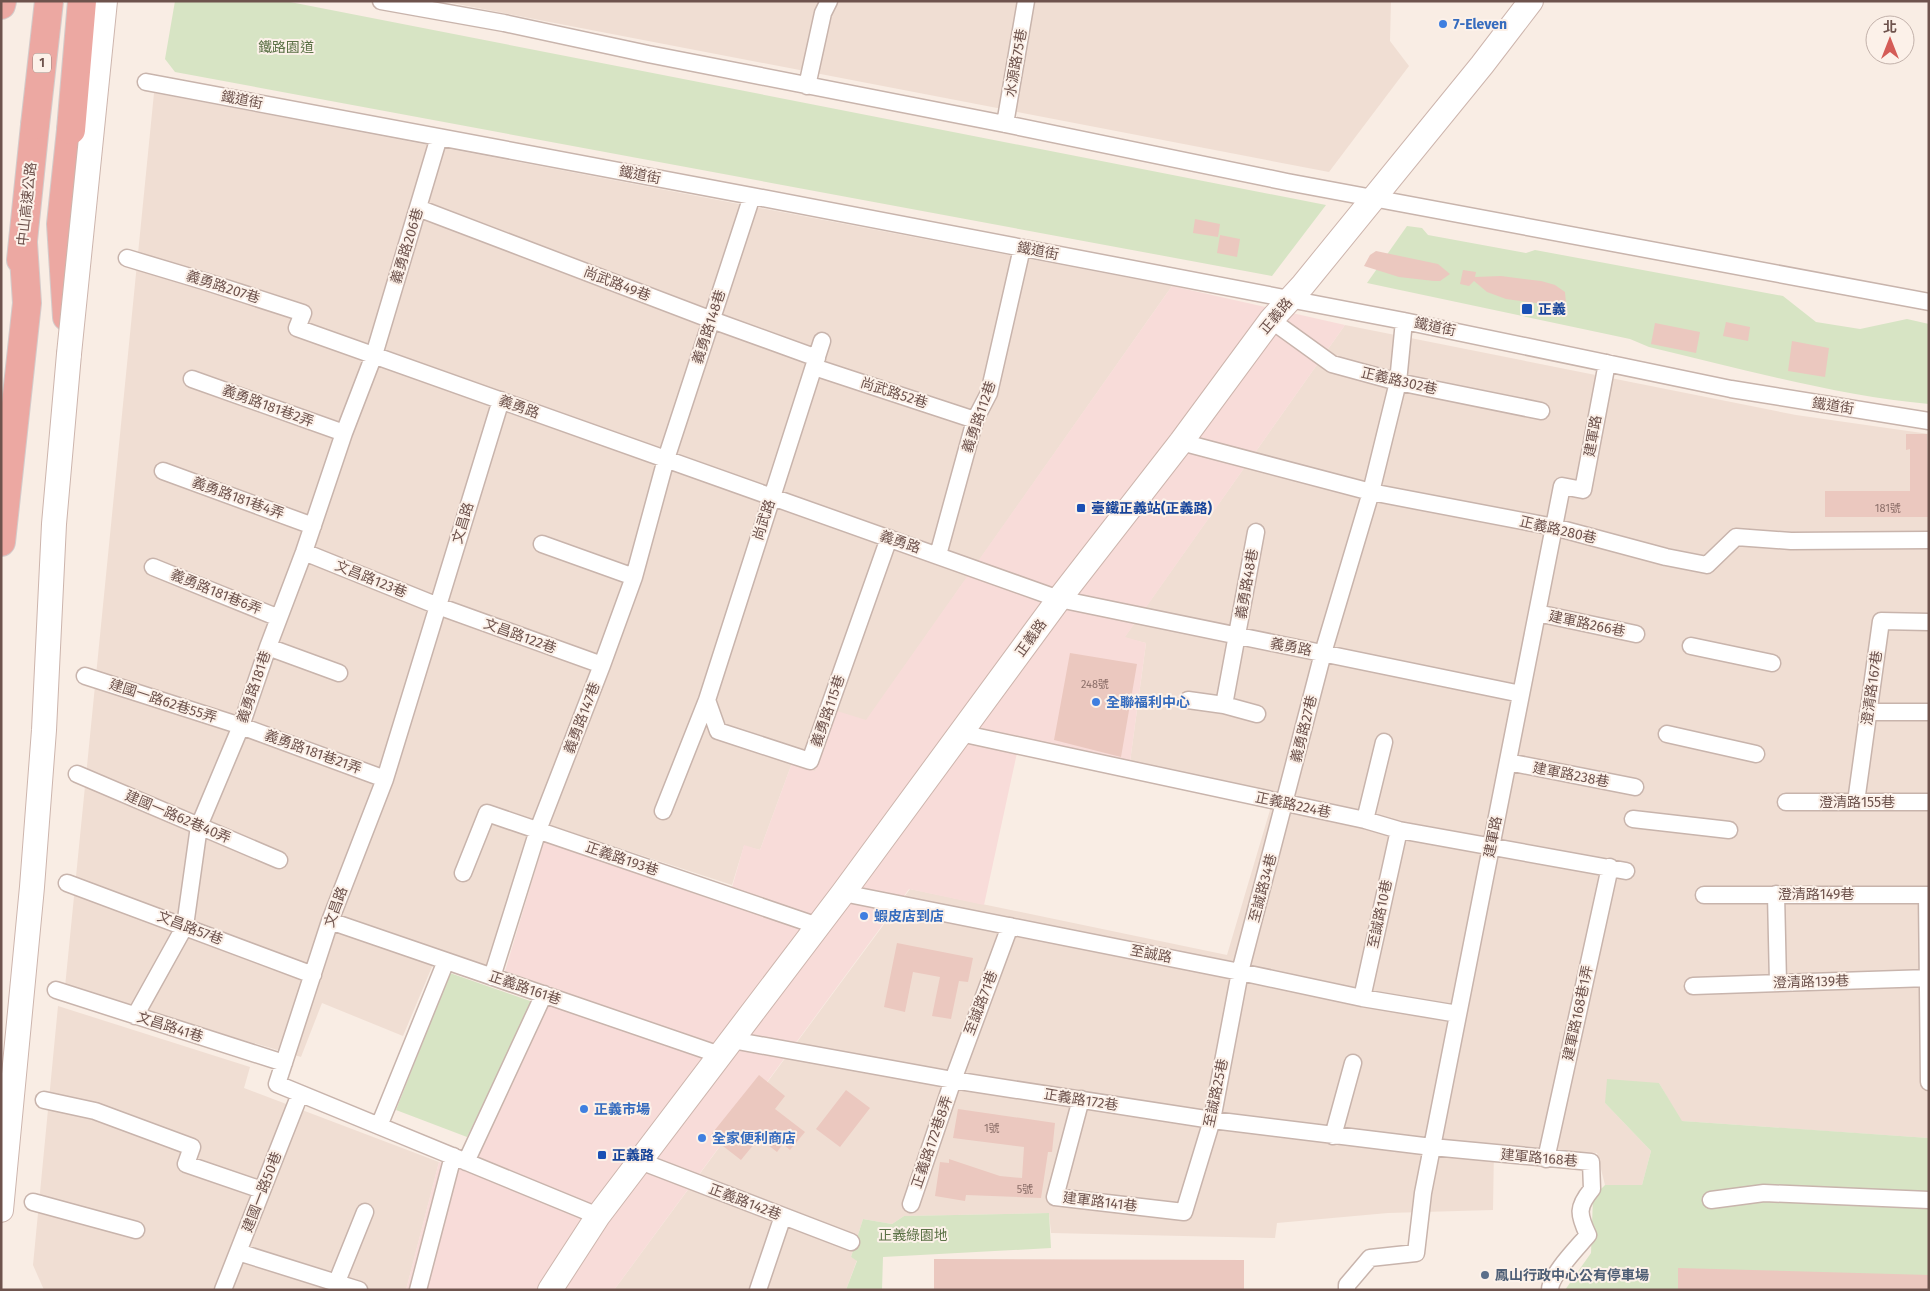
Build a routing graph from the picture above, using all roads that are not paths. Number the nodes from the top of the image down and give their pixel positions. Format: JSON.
{"nodes":[{"id":1,"x":2,"y":1,"type":"edge"},
{"id":2,"x":49,"y":1,"type":"edge"},
{"id":3,"x":82,"y":1,"type":"edge"},
{"id":4,"x":105,"y":1,"type":"edge"},
{"id":5,"x":381,"y":1,"type":"edge"},
{"id":6,"x":829,"y":1,"type":"edge"},
{"id":7,"x":1026,"y":1,"type":"edge"},
{"id":8,"x":1531,"y":1,"type":"edge"},
{"id":9,"x":1,"y":5,"type":"edge"},
{"id":10,"x":146,"y":82,"type":"dead end"},
{"id":11,"x":806,"y":86,"type":"junction"},
{"id":12,"x":1005,"y":124,"type":"junction"},
{"id":13,"x":440,"y":137,"type":"junction"},
{"id":14,"x":752,"y":196,"type":"junction"},
{"id":15,"x":1374,"y":198,"type":"junction"},
{"id":16,"x":418,"y":208,"type":"junction"},
{"id":17,"x":23,"y":243,"type":"junction"},
{"id":18,"x":1022,"y":248,"type":"junction"},
{"id":19,"x":127,"y":258,"type":"dead end"},
{"id":20,"x":1289,"y":300,"type":"junction"},
{"id":21,"x":1929,"y":302,"type":"edge"},
{"id":22,"x":712,"y":320,"type":"junction"},
{"id":23,"x":1271,"y":320,"type":"junction"},
{"id":24,"x":1404,"y":321,"type":"junction"},
{"id":25,"x":297,"y":328,"type":"joint"},
{"id":26,"x":822,"y":341,"type":"dead end"},
{"id":27,"x":69,"y":354,"type":"junction"},
{"id":28,"x":374,"y":355,"type":"junction"},
{"id":29,"x":815,"y":363,"type":"junction"},
{"id":30,"x":1607,"y":363,"type":"junction"},
{"id":31,"x":192,"y":379,"type":"dead end"},
{"id":32,"x":1398,"y":382,"type":"junction"},
{"id":33,"x":501,"y":400,"type":"junction"},
{"id":34,"x":1,"y":407,"type":"edge"},
{"id":35,"x":1541,"y":411,"type":"dead end"},
{"id":36,"x":975,"y":420,"type":"junction"},
{"id":37,"x":1929,"y":421,"type":"edge"},
{"id":38,"x":344,"y":433,"type":"junction"},
{"id":39,"x":1181,"y":442,"type":"junction"},
{"id":40,"x":666,"y":459,"type":"junction"},
{"id":41,"x":163,"y":471,"type":"dead end"},
{"id":42,"x":1371,"y":492,"type":"junction"},
{"id":43,"x":771,"y":496,"type":"junction"},
{"id":44,"x":313,"y":526,"type":"junction"},
{"id":45,"x":1554,"y":527,"type":"junction"},
{"id":46,"x":1256,"y":532,"type":"dead end"},
{"id":47,"x":889,"y":538,"type":"junction"},
{"id":48,"x":1929,"y":540,"type":"edge"},
{"id":49,"x":1,"y":542,"type":"edge"},
{"id":50,"x":542,"y":544,"type":"dead end"},
{"id":51,"x":304,"y":552,"type":"junction"},
{"id":52,"x":938,"y":555,"type":"junction"},
{"id":53,"x":153,"y":567,"type":"dead end"},
{"id":54,"x":634,"y":577,"type":"junction"},
{"id":55,"x":1059,"y":599,"type":"junction"},
{"id":56,"x":438,"y":606,"type":"junction"},
{"id":57,"x":1537,"y":614,"type":"junction"},
{"id":58,"x":279,"y":618,"type":"junction"},
{"id":59,"x":1929,"y":622,"type":"edge"},
{"id":60,"x":1636,"y":634,"type":"dead end"},
{"id":61,"x":1237,"y":636,"type":"junction"},
{"id":62,"x":268,"y":646,"type":"junction"},
{"id":63,"x":1690,"y":646,"type":"dead end"},
{"id":64,"x":1324,"y":653,"type":"junction"},
{"id":65,"x":1772,"y":663,"type":"dead end"},
{"id":66,"x":602,"y":665,"type":"junction"},
{"id":67,"x":339,"y":673,"type":"dead end"},
{"id":68,"x":86,"y":676,"type":"dead end"},
{"id":69,"x":1521,"y":694,"type":"junction"},
{"id":70,"x":706,"y":700,"type":"junction"},
{"id":71,"x":1188,"y":700,"type":"dead end"},
{"id":72,"x":1224,"y":705,"type":"junction"},
{"id":73,"x":1868,"y":712,"type":"junction"},
{"id":74,"x":1929,"y":712,"type":"edge"},
{"id":75,"x":1257,"y":714,"type":"dead end"},
{"id":76,"x":241,"y":726,"type":"junction"},
{"id":77,"x":960,"y":734,"type":"junction"},
{"id":78,"x":1667,"y":734,"type":"dead end"},
{"id":79,"x":1384,"y":742,"type":"dead end"},
{"id":80,"x":1756,"y":754,"type":"dead end"},
{"id":81,"x":1508,"y":762,"type":"junction"},
{"id":82,"x":77,"y":774,"type":"dead end"},
{"id":83,"x":385,"y":779,"type":"junction"},
{"id":84,"x":1635,"y":787,"type":"dead end"},
{"id":85,"x":1786,"y":802,"type":"dead end"},
{"id":86,"x":1856,"y":802,"type":"junction"},
{"id":87,"x":1929,"y":802,"type":"edge"},
{"id":88,"x":1285,"y":804,"type":"junction"},
{"id":89,"x":663,"y":811,"type":"dead end"},
{"id":90,"x":1633,"y":819,"type":"dead end"},
{"id":91,"x":1365,"y":820,"type":"junction"},
{"id":92,"x":199,"y":826,"type":"junction"},
{"id":93,"x":538,"y":830,"type":"junction"},
{"id":94,"x":1399,"y":830,"type":"junction"},
{"id":95,"x":1729,"y":830,"type":"dead end"},
{"id":96,"x":1491,"y":846,"type":"junction"},
{"id":97,"x":279,"y":860,"type":"dead end"},
{"id":98,"x":1618,"y":869,"type":"joint"},
{"id":99,"x":463,"y":872,"type":"dead end"},
{"id":100,"x":67,"y":883,"type":"dead end"},
{"id":101,"x":843,"y":893,"type":"junction"},
{"id":102,"x":1776,"y":894,"type":"junction"},
{"id":103,"x":1704,"y":895,"type":"dead end"},
{"id":104,"x":1928,"y":895,"type":"edge"},
{"id":105,"x":330,"y":921,"type":"junction"},
{"id":106,"x":185,"y":926,"type":"junction"},
{"id":107,"x":818,"y":926,"type":"junction"},
{"id":108,"x":1010,"y":926,"type":"junction"},
{"id":109,"x":446,"y":961,"type":"junction"},
{"id":110,"x":1240,"y":972,"type":"junction"},
{"id":111,"x":313,"y":975,"type":"junction"},
{"id":112,"x":492,"y":977,"type":"junction"},
{"id":113,"x":1928,"y":978,"type":"edge"},
{"id":114,"x":1778,"y":983,"type":"junction"},
{"id":115,"x":1693,"y":986,"type":"dead end"},
{"id":116,"x":56,"y":990,"type":"dead end"},
{"id":117,"x":544,"y":994,"type":"junction"},
{"id":118,"x":1362,"y":998,"type":"junction"},
{"id":119,"x":1458,"y":1014,"type":"junction"},
{"id":120,"x":135,"y":1016,"type":"junction"},
{"id":121,"x":726,"y":1047,"type":"junction"},
{"id":122,"x":284,"y":1063,"type":"junction"},
{"id":123,"x":1353,"y":1063,"type":"dead end"},
{"id":124,"x":952,"y":1080,"type":"junction"},
{"id":125,"x":1929,"y":1082,"type":"edge"},
{"id":126,"x":300,"y":1094,"type":"junction"},
{"id":127,"x":1081,"y":1099,"type":"junction"},
{"id":128,"x":44,"y":1100,"type":"dead end"},
{"id":129,"x":1212,"y":1120,"type":"junction"},
{"id":130,"x":379,"y":1126,"type":"junction"},
{"id":131,"x":1333,"y":1136,"type":"junction"},
{"id":132,"x":1432,"y":1147,"type":"junction"},
{"id":133,"x":459,"y":1159,"type":"junction"},
{"id":134,"x":1546,"y":1159,"type":"junction"},
{"id":135,"x":640,"y":1161,"type":"junction"},
{"id":136,"x":262,"y":1190,"type":"junction"},
{"id":137,"x":1711,"y":1200,"type":"dead end"},
{"id":138,"x":1929,"y":1200,"type":"edge"},
{"id":139,"x":33,"y":1202,"type":"dead end"},
{"id":140,"x":911,"y":1204,"type":"dead end"},
{"id":141,"x":1,"y":1210,"type":"edge"},
{"id":142,"x":365,"y":1212,"type":"dead end"},
{"id":143,"x":1184,"y":1212,"type":"joint"},
{"id":144,"x":598,"y":1216,"type":"junction"},
{"id":145,"x":783,"y":1216,"type":"junction"},
{"id":146,"x":136,"y":1230,"type":"dead end"},
{"id":147,"x":851,"y":1242,"type":"dead end"},
{"id":148,"x":238,"y":1252,"type":"junction"},
{"id":149,"x":311,"y":1283,"type":"edge"},
{"id":150,"x":336,"y":1284,"type":"junction"},
{"id":151,"x":224,"y":1290,"type":"edge"},
{"id":152,"x":359,"y":1290,"type":"edge"},
{"id":153,"x":418,"y":1290,"type":"edge"},
{"id":154,"x":550,"y":1290,"type":"edge"},
{"id":155,"x":758,"y":1290,"type":"edge"},
{"id":156,"x":1347,"y":1290,"type":"edge"},
{"id":157,"x":1550,"y":1290,"type":"edge"}],
"edges":[{"from":1,"to":9,"type":"highway"},
{"from":2,"to":17,"type":"highway","name":"中山高速公路","number":"1","bridge":true},
{"from":3,"to":27,"type":"highway","bridge":true},
{"from":4,"to":27,"type":"street","bridge":true},
{"from":5,"to":11,"type":"street"},
{"from":6,"to":11,"type":"street"},
{"from":7,"to":12,"type":"street","name":"水源路75巷"},
{"from":8,"to":15,"type":"street","name":"正義路"},
{"from":10,"to":13,"type":"street","name":"鐵道街"},
{"from":11,"to":12,"type":"street"},
{"from":12,"to":15,"type":"street"},
{"from":13,"to":14,"type":"street","name":"鐵道街"},
{"from":13,"to":16,"type":"street","name":"義勇路206巷"},
{"from":14,"to":18,"type":"street","name":"鐵道街"},
{"from":14,"to":22,"type":"street","name":"義勇路148巷"},
{"from":15,"to":20,"type":"street","name":"正義路"},
{"from":15,"to":21,"type":"street"},
{"from":16,"to":22,"type":"street","name":"尚武路49巷"},
{"from":16,"to":28,"type":"street","name":"義勇路206巷"},
{"from":17,"to":34,"type":"highway","name":"中山高速公路","number":"1"},
{"from":17,"to":49,"type":"highway"},
{"from":18,"to":20,"type":"street","name":"鐵道街"},
{"from":18,"to":36,"type":"street","name":"義勇路112巷"},
{"from":19,"to":25,"type":"street","name":"義勇路207巷"},
{"from":20,"to":23,"type":"street","name":"正義路"},
{"from":20,"to":24,"type":"street","name":"鐵道街"},
{"from":22,"to":29,"type":"street","name":"尚武路49巷"},
{"from":22,"to":40,"type":"street","name":"義勇路148巷"},
{"from":23,"to":32,"type":"street","name":"正義路302巷"},
{"from":23,"to":39,"type":"street","name":"正義路"},
{"from":24,"to":30,"type":"street","name":"鐵道街"},
{"from":24,"to":32,"type":"street","name":"義勇路27巷"},
{"from":25,"to":28,"type":"street","name":"義勇路"},
{"from":26,"to":29,"type":"street","name":"尚武路"},
{"from":27,"to":141,"type":"street"},
{"from":28,"to":33,"type":"street","name":"義勇路"},
{"from":28,"to":38,"type":"street","name":"義勇路181巷"},
{"from":29,"to":36,"type":"street","name":"尚武路52巷"},
{"from":29,"to":43,"type":"street","name":"尚武路"},
{"from":30,"to":37,"type":"street","name":"鐵道街"},
{"from":30,"to":45,"type":"street","name":"建軍路"},
{"from":31,"to":38,"type":"street","name":"義勇路181巷2弄"},
{"from":32,"to":35,"type":"street","name":"正義路302巷"},
{"from":32,"to":42,"type":"street","name":"義勇路27巷"},
{"from":33,"to":40,"type":"street","name":"義勇路"},
{"from":33,"to":56,"type":"street","name":"文昌路"},
{"from":36,"to":52,"type":"street","name":"義勇路112巷"},
{"from":38,"to":44,"type":"street","name":"義勇路181巷"},
{"from":39,"to":42,"type":"street","name":"正義路280巷"},
{"from":39,"to":55,"type":"street","name":"正義路"},
{"from":40,"to":43,"type":"street","name":"義勇路"},
{"from":40,"to":54,"type":"street","name":"義勇路147巷"},
{"from":41,"to":44,"type":"street","name":"義勇路181巷4弄"},
{"from":42,"to":45,"type":"street","name":"正義路280巷"},
{"from":42,"to":64,"type":"street","name":"義勇路27巷"},
{"from":43,"to":47,"type":"street","name":"義勇路"},
{"from":43,"to":70,"type":"street","name":"尚武路"},
{"from":44,"to":51,"type":"street","name":"義勇路181巷"},
{"from":45,"to":48,"type":"street","name":"正義路280巷"},
{"from":45,"to":57,"type":"street","name":"建軍路"},
{"from":46,"to":61,"type":"street","name":"義勇路48巷"},
{"from":47,"to":52,"type":"street","name":"義勇路"},
{"from":47,"to":70,"type":"street","name":"義勇路115巷"},
{"from":50,"to":54,"type":"street"},
{"from":51,"to":56,"type":"street","name":"文昌路123巷"},
{"from":51,"to":58,"type":"street","name":"義勇路181巷"},
{"from":52,"to":55,"type":"street","name":"義勇路"},
{"from":53,"to":58,"type":"street","name":"義勇路181巷6弄"},
{"from":54,"to":66,"type":"street","name":"義勇路147巷"},
{"from":55,"to":61,"type":"street","name":"義勇路"},
{"from":55,"to":77,"type":"street","name":"正義路"},
{"from":56,"to":66,"type":"street","name":"文昌路122巷"},
{"from":56,"to":83,"type":"street","name":"文昌路"},
{"from":57,"to":60,"type":"street","name":"建軍路266巷"},
{"from":57,"to":69,"type":"street","name":"建軍路"},
{"from":58,"to":62,"type":"street","name":"義勇路181巷"},
{"from":59,"to":73,"type":"street","name":"澄清路167巷"},
{"from":61,"to":64,"type":"street","name":"義勇路"},
{"from":61,"to":72,"type":"street","name":"義勇路48巷"},
{"from":62,"to":67,"type":"street"},
{"from":62,"to":76,"type":"street","name":"義勇路181巷"},
{"from":63,"to":65,"type":"street"},
{"from":64,"to":69,"type":"street","name":"義勇路"},
{"from":64,"to":88,"type":"street","name":"義勇路27巷"},
{"from":66,"to":93,"type":"street","name":"義勇路147巷"},
{"from":68,"to":76,"type":"street","name":"建國一路62巷55弄"},
{"from":69,"to":81,"type":"street","name":"建軍路"},
{"from":70,"to":89,"type":"street","name":"尚武路"},
{"from":71,"to":72,"type":"street"},
{"from":72,"to":75,"type":"street"},
{"from":73,"to":74,"type":"street"},
{"from":73,"to":86,"type":"street","name":"澄清路167巷"},
{"from":76,"to":83,"type":"street","name":"義勇路181巷21弄"},
{"from":76,"to":92,"type":"street","name":"義勇路181巷"},
{"from":77,"to":88,"type":"street","name":"正義路224巷"},
{"from":77,"to":101,"type":"street","name":"正義路"},
{"from":78,"to":80,"type":"street"},
{"from":79,"to":91,"type":"street"},
{"from":81,"to":84,"type":"street","name":"建軍路238巷"},
{"from":81,"to":96,"type":"street","name":"建軍路"},
{"from":82,"to":92,"type":"street","name":"建國一路62巷40弄"},
{"from":83,"to":105,"type":"street","name":"文昌路"},
{"from":85,"to":86,"type":"street","name":"澄清路155巷"},
{"from":86,"to":87,"type":"street","name":"澄清路155巷"},
{"from":88,"to":91,"type":"street","name":"正義路224巷"},
{"from":88,"to":110,"type":"street","name":"至誠路34巷"},
{"from":90,"to":95,"type":"street"},
{"from":91,"to":94,"type":"street","name":"正義路224巷"},
{"from":92,"to":97,"type":"street","name":"建國一路62巷40弄"},
{"from":92,"to":106,"type":"street","name":"義勇路181巷"},
{"from":93,"to":99,"type":"street","name":"正義路193巷"},
{"from":93,"to":107,"type":"street","name":"正義路193巷"},
{"from":93,"to":112,"type":"street","name":"義勇路147巷"},
{"from":94,"to":96,"type":"street","name":"正義路224巷"},
{"from":94,"to":118,"type":"street","name":"至誠路10巷"},
{"from":96,"to":98,"type":"street","name":"正義路224巷"},
{"from":96,"to":119,"type":"street","name":"建軍路"},
{"from":98,"to":134,"type":"street","name":"建軍路168巷1弄"},
{"from":100,"to":106,"type":"street","name":"文昌路57巷"},
{"from":101,"to":107,"type":"street","name":"正義路"},
{"from":101,"to":108,"type":"street","name":"至誠路"},
{"from":102,"to":103,"type":"street","name":"澄清路149巷"},
{"from":102,"to":104,"type":"street","name":"澄清路149巷"},
{"from":102,"to":114,"type":"street"},
{"from":104,"to":113,"type":"street"},
{"from":105,"to":109,"type":"street","name":"正義路161巷"},
{"from":105,"to":111,"type":"street","name":"文昌路"},
{"from":106,"to":111,"type":"street","name":"文昌路57巷"},
{"from":106,"to":120,"type":"street","name":"義勇路181巷"},
{"from":107,"to":121,"type":"street","name":"正義路"},
{"from":108,"to":110,"type":"street","name":"至誠路"},
{"from":108,"to":124,"type":"street","name":"至誠路71巷"},
{"from":109,"to":112,"type":"street","name":"正義路161巷"},
{"from":109,"to":130,"type":"street"},
{"from":110,"to":118,"type":"street","name":"至誠路"},
{"from":110,"to":129,"type":"street","name":"至誠路25巷"},
{"from":111,"to":122,"type":"street","name":"文昌路"},
{"from":112,"to":117,"type":"street","name":"正義路161巷"},
{"from":113,"to":114,"type":"street","name":"澄清路139巷"},
{"from":113,"to":125,"type":"street"},
{"from":114,"to":115,"type":"street","name":"澄清路139巷"},
{"from":116,"to":120,"type":"street","name":"文昌路41巷"},
{"from":117,"to":121,"type":"street","name":"正義路161巷"},
{"from":117,"to":133,"type":"street"},
{"from":118,"to":119,"type":"street","name":"至誠路"},
{"from":119,"to":132,"type":"street","name":"建軍路"},
{"from":120,"to":122,"type":"street","name":"文昌路41巷"},
{"from":121,"to":124,"type":"street","name":"正義路172巷"},
{"from":121,"to":135,"type":"street","name":"正義路"},
{"from":122,"to":126,"type":"street","name":"文昌路"},
{"from":123,"to":131,"type":"street"},
{"from":124,"to":127,"type":"street","name":"正義路172巷"},
{"from":124,"to":140,"type":"street","name":"正義路172巷8弄"},
{"from":126,"to":130,"type":"street","name":"文昌路"},
{"from":126,"to":136,"type":"street","name":"建國一路50巷"},
{"from":127,"to":129,"type":"street","name":"正義路172巷"},
{"from":127,"to":143,"type":"street","name":"建軍路141巷"},
{"from":128,"to":136,"type":"street"},
{"from":129,"to":131,"type":"street","name":"正義路172巷"},
{"from":129,"to":143,"type":"street","name":"至誠路25巷"},
{"from":130,"to":133,"type":"street","name":"文昌路"},
{"from":131,"to":132,"type":"street","name":"正義路172巷"},
{"from":132,"to":134,"type":"street","name":"建軍路168巷"},
{"from":132,"to":156,"type":"street","name":"建軍路"},
{"from":133,"to":144,"type":"street","name":"文昌路"},
{"from":133,"to":153,"type":"street"},
{"from":134,"to":157,"type":"street","name":"建軍路168巷"},
{"from":135,"to":144,"type":"street","name":"正義路"},
{"from":135,"to":145,"type":"street","name":"正義路142巷"},
{"from":136,"to":148,"type":"street","name":"建國一路50巷"},
{"from":137,"to":138,"type":"street"},
{"from":139,"to":146,"type":"street"},
{"from":142,"to":150,"type":"street"},
{"from":144,"to":154,"type":"street","name":"正義路"},
{"from":145,"to":147,"type":"street","name":"正義路142巷"},
{"from":145,"to":155,"type":"street"},
{"from":148,"to":149,"type":"street"},
{"from":148,"to":151,"type":"street","name":"建國一路50巷"},
{"from":149,"to":150,"type":"street"},
{"from":150,"to":152,"type":"street"}]}
